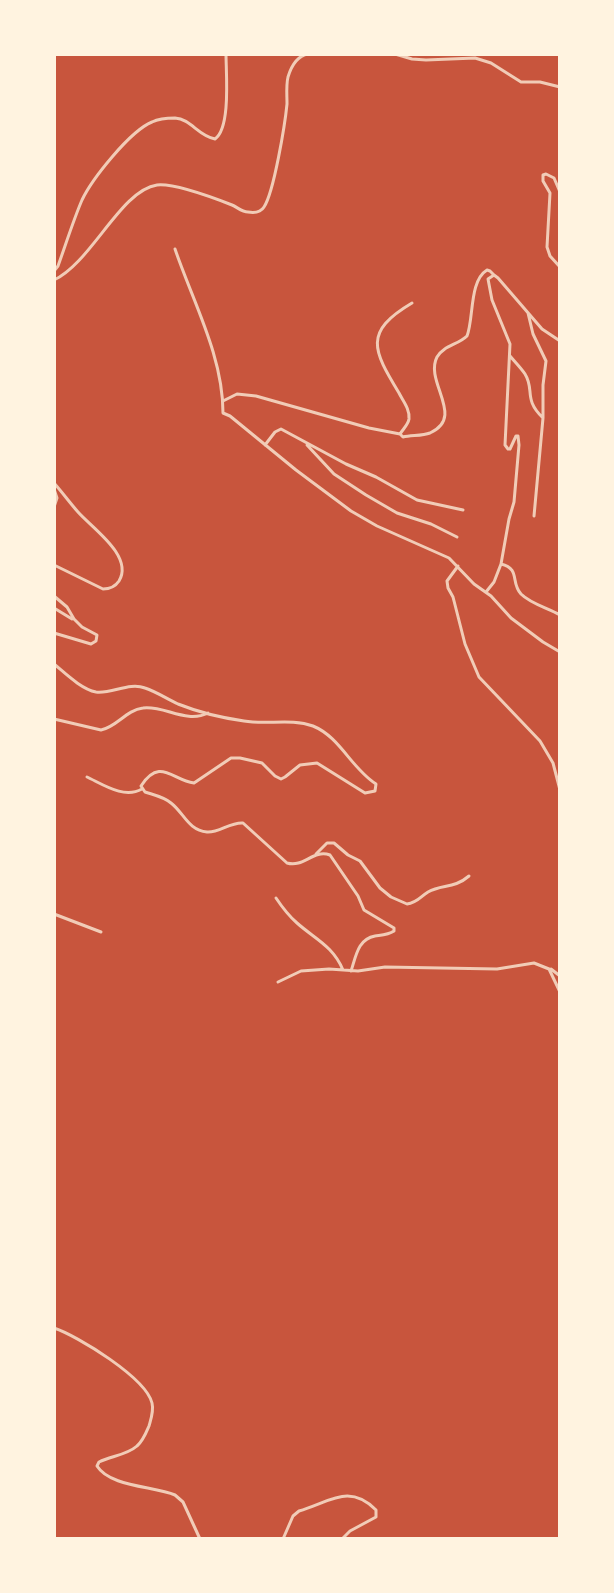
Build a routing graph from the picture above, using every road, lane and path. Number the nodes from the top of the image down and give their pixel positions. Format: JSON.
{"nodes":[{"id":1,"x":226,"y":54,"type":"edge"},
{"id":2,"x":308,"y":54,"type":"edge"},
{"id":3,"x":395,"y":54,"type":"edge"},
{"id":4,"x":560,"y":87,"type":"edge"},
{"id":5,"x":560,"y":192,"type":"edge"},
{"id":6,"x":175,"y":249,"type":"dead end"},
{"id":7,"x":560,"y":267,"type":"edge"},
{"id":8,"x":54,"y":271,"type":"edge"},
{"id":9,"x":494,"y":275,"type":"junction"},
{"id":10,"x":54,"y":280,"type":"edge"},
{"id":11,"x":412,"y":303,"type":"dead end"},
{"id":12,"x":526,"y":310,"type":"junction"},
{"id":13,"x":560,"y":341,"type":"edge"},
{"id":14,"x":509,"y":354,"type":"junction"},
{"id":15,"x":223,"y":401,"type":"junction"},
{"id":16,"x":543,"y":418,"type":"junction"},
{"id":17,"x":400,"y":434,"type":"junction"},
{"id":18,"x":304,"y":442,"type":"junction"},
{"id":19,"x":265,"y":445,"type":"junction"},
{"id":20,"x":54,"y":483,"type":"edge"},
{"id":21,"x":54,"y":489,"type":"edge"},
{"id":22,"x":54,"y":507,"type":"edge"},
{"id":23,"x":463,"y":510,"type":"dead end"},
{"id":24,"x":534,"y":516,"type":"dead end"},
{"id":25,"x":457,"y":537,"type":"dead end"},
{"id":26,"x":501,"y":564,"type":"junction"},
{"id":27,"x":54,"y":565,"type":"edge"},
{"id":28,"x":458,"y":566,"type":"junction"},
{"id":29,"x":486,"y":592,"type":"junction"},
{"id":30,"x":54,"y":596,"type":"edge"},
{"id":31,"x":54,"y":608,"type":"edge"},
{"id":32,"x":560,"y":615,"type":"edge"},
{"id":33,"x":74,"y":620,"type":"junction"},
{"id":34,"x":54,"y":633,"type":"edge"},
{"id":35,"x":560,"y":652,"type":"edge"},
{"id":36,"x":54,"y":664,"type":"edge"},
{"id":37,"x":209,"y":712,"type":"junction"},
{"id":38,"x":54,"y":719,"type":"edge"},
{"id":39,"x":87,"y":777,"type":"dead end"},
{"id":40,"x":142,"y":789,"type":"junction"},
{"id":41,"x":560,"y":790,"type":"edge"},
{"id":42,"x":315,"y":855,"type":"junction"},
{"id":43,"x":469,"y":876,"type":"dead end"},
{"id":44,"x":276,"y":898,"type":"dead end"},
{"id":45,"x":54,"y":914,"type":"edge"},
{"id":46,"x":101,"y":932,"type":"dead end"},
{"id":47,"x":549,"y":969,"type":"junction"},
{"id":48,"x":343,"y":970,"type":"junction"},
{"id":49,"x":351,"y":970,"type":"junction"},
{"id":50,"x":560,"y":976,"type":"edge"},
{"id":51,"x":278,"y":982,"type":"dead end"},
{"id":52,"x":560,"y":992,"type":"edge"},
{"id":53,"x":54,"y":1328,"type":"edge"},
{"id":54,"x":200,"y":1539,"type":"edge"},
{"id":55,"x":283,"y":1539,"type":"edge"},
{"id":56,"x":342,"y":1539,"type":"edge"}],
"edges":[{"from":1,"to":8,"type":"street"},
{"from":2,"to":10,"type":"street"},
{"from":3,"to":4,"type":"street"},
{"from":5,"to":7,"type":"street"},
{"from":6,"to":15,"type":"street"},
{"from":9,"to":12,"type":"street"},
{"from":9,"to":14,"type":"street"},
{"from":9,"to":17,"type":"street"},
{"from":11,"to":17,"type":"street"},
{"from":12,"to":13,"type":"street"},
{"from":12,"to":16,"type":"street"},
{"from":14,"to":16,"type":"street"},
{"from":14,"to":26,"type":"street"},
{"from":15,"to":17,"type":"street"},
{"from":15,"to":19,"type":"street"},
{"from":16,"to":24,"type":"street"},
{"from":18,"to":19,"type":"street"},
{"from":18,"to":23,"type":"street"},
{"from":18,"to":25,"type":"street"},
{"from":19,"to":28,"type":"street"},
{"from":20,"to":27,"type":"street"},
{"from":21,"to":22,"type":"street"},
{"from":26,"to":29,"type":"street"},
{"from":26,"to":32,"type":"street"},
{"from":28,"to":29,"type":"street"},
{"from":28,"to":41,"type":"street"},
{"from":29,"to":35,"type":"street"},
{"from":30,"to":33,"type":"street"},
{"from":31,"to":33,"type":"street"},
{"from":33,"to":34,"type":"street"},
{"from":36,"to":37,"type":"street"},
{"from":37,"to":38,"type":"street"},
{"from":37,"to":40,"type":"street"},
{"from":39,"to":40,"type":"street"},
{"from":40,"to":42,"type":"street"},
{"from":42,"to":43,"type":"street"},
{"from":42,"to":49,"type":"street"},
{"from":44,"to":48,"type":"street"},
{"from":45,"to":46,"type":"street"},
{"from":47,"to":49,"type":"street"},
{"from":47,"to":50,"type":"street"},
{"from":47,"to":52,"type":"street"},
{"from":48,"to":49,"type":"street"},
{"from":48,"to":51,"type":"street"},
{"from":53,"to":54,"type":"street"},
{"from":55,"to":56,"type":"street"}]}
